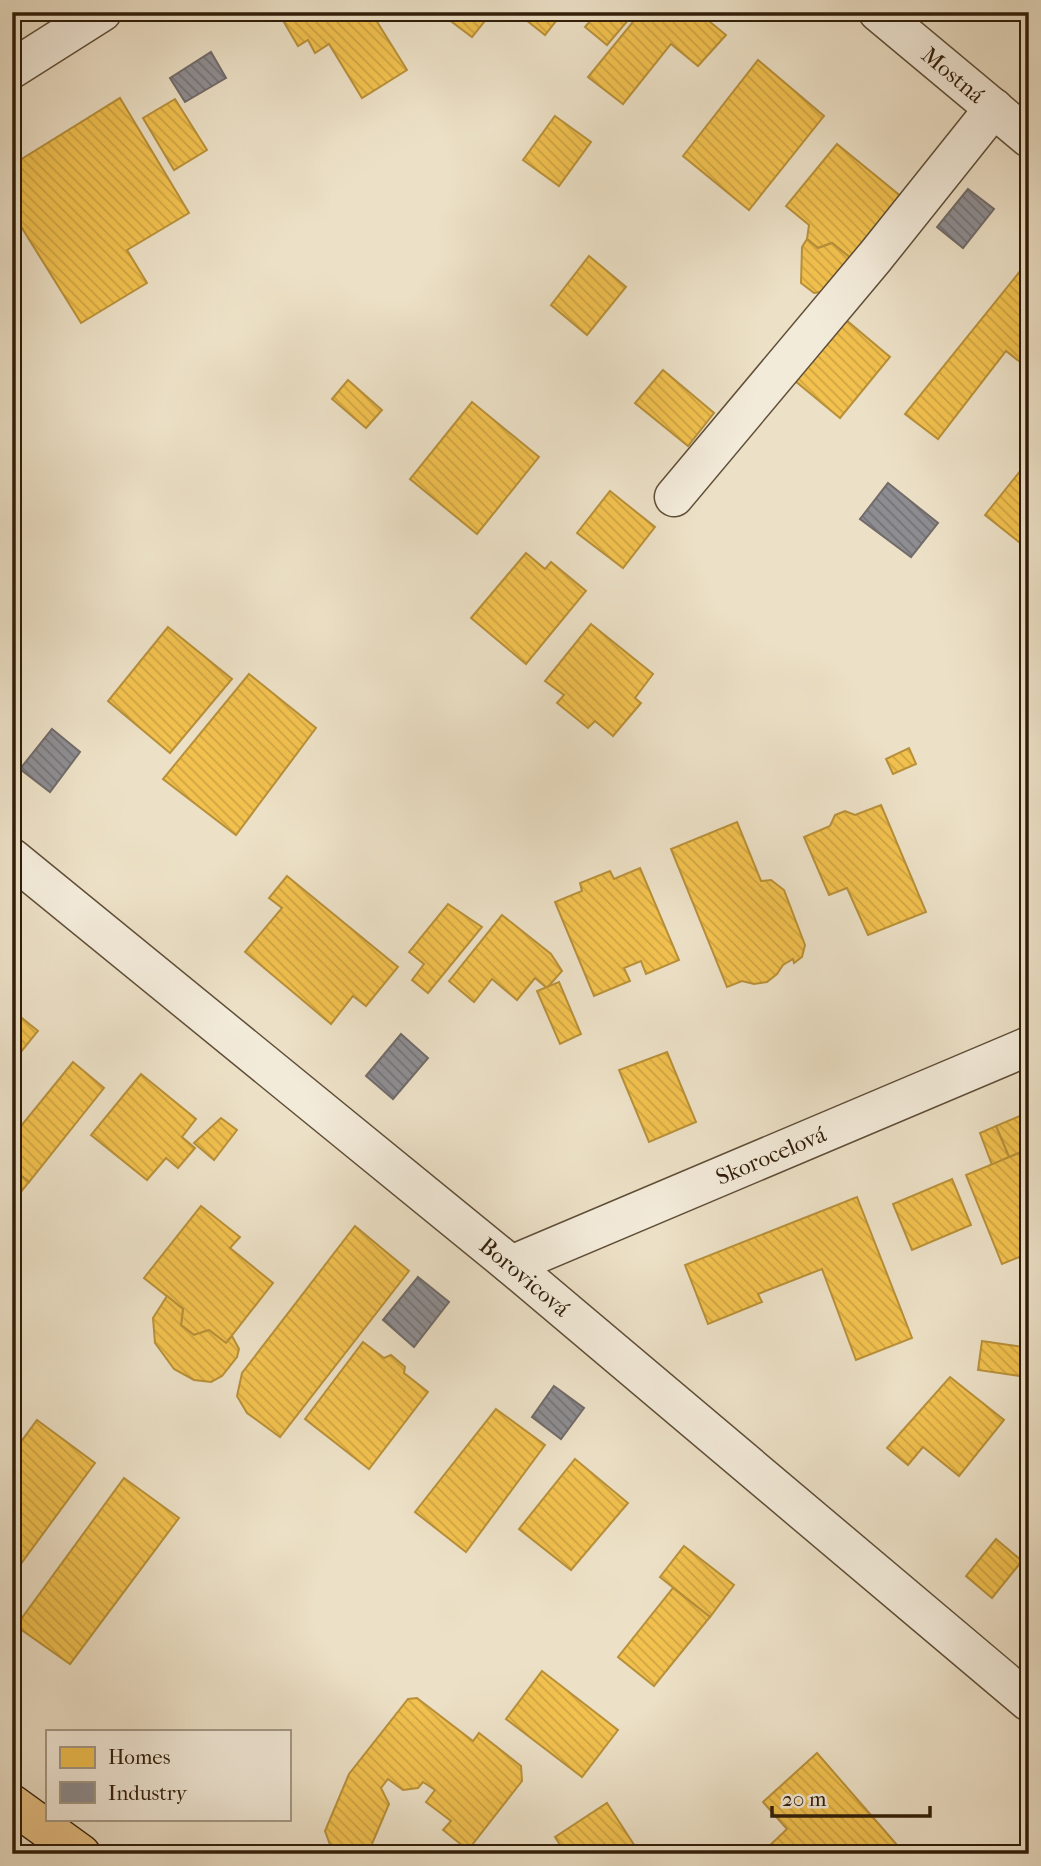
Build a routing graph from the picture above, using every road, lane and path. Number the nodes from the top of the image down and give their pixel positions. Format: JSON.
{"nodes":[{"id":1,"x":102,"y":12,"type":"edge"},
{"id":2,"x":878,"y":12,"type":"edge"},
{"id":3,"x":12,"y":69,"type":"edge"},
{"id":4,"x":993,"y":108,"type":"junction"},
{"id":5,"x":1029,"y":138,"type":"edge"},
{"id":6,"x":674,"y":497,"type":"dead end"},
{"id":7,"x":12,"y":858,"type":"edge"},
{"id":8,"x":1029,"y":1046,"type":"edge"},
{"id":9,"x":511,"y":1265,"type":"junction"},
{"id":10,"x":1029,"y":1702,"type":"edge"},
{"id":11,"x":12,"y":1804,"type":"edge"},
{"id":12,"x":81,"y":1854,"type":"edge"}],
"edges":[{"from":1,"to":3,"type":"street"},
{"from":2,"to":4,"type":"street","name":"Mostná"},
{"from":4,"to":5,"type":"street","name":"Mostná"},
{"from":4,"to":6,"type":"street"},
{"from":7,"to":9,"type":"street","name":"Borovicová"},
{"from":8,"to":9,"type":"street","name":"Skorocelová"},
{"from":9,"to":10,"type":"street","name":"Borovicová"},
{"from":11,"to":12,"type":"main road"}]}
